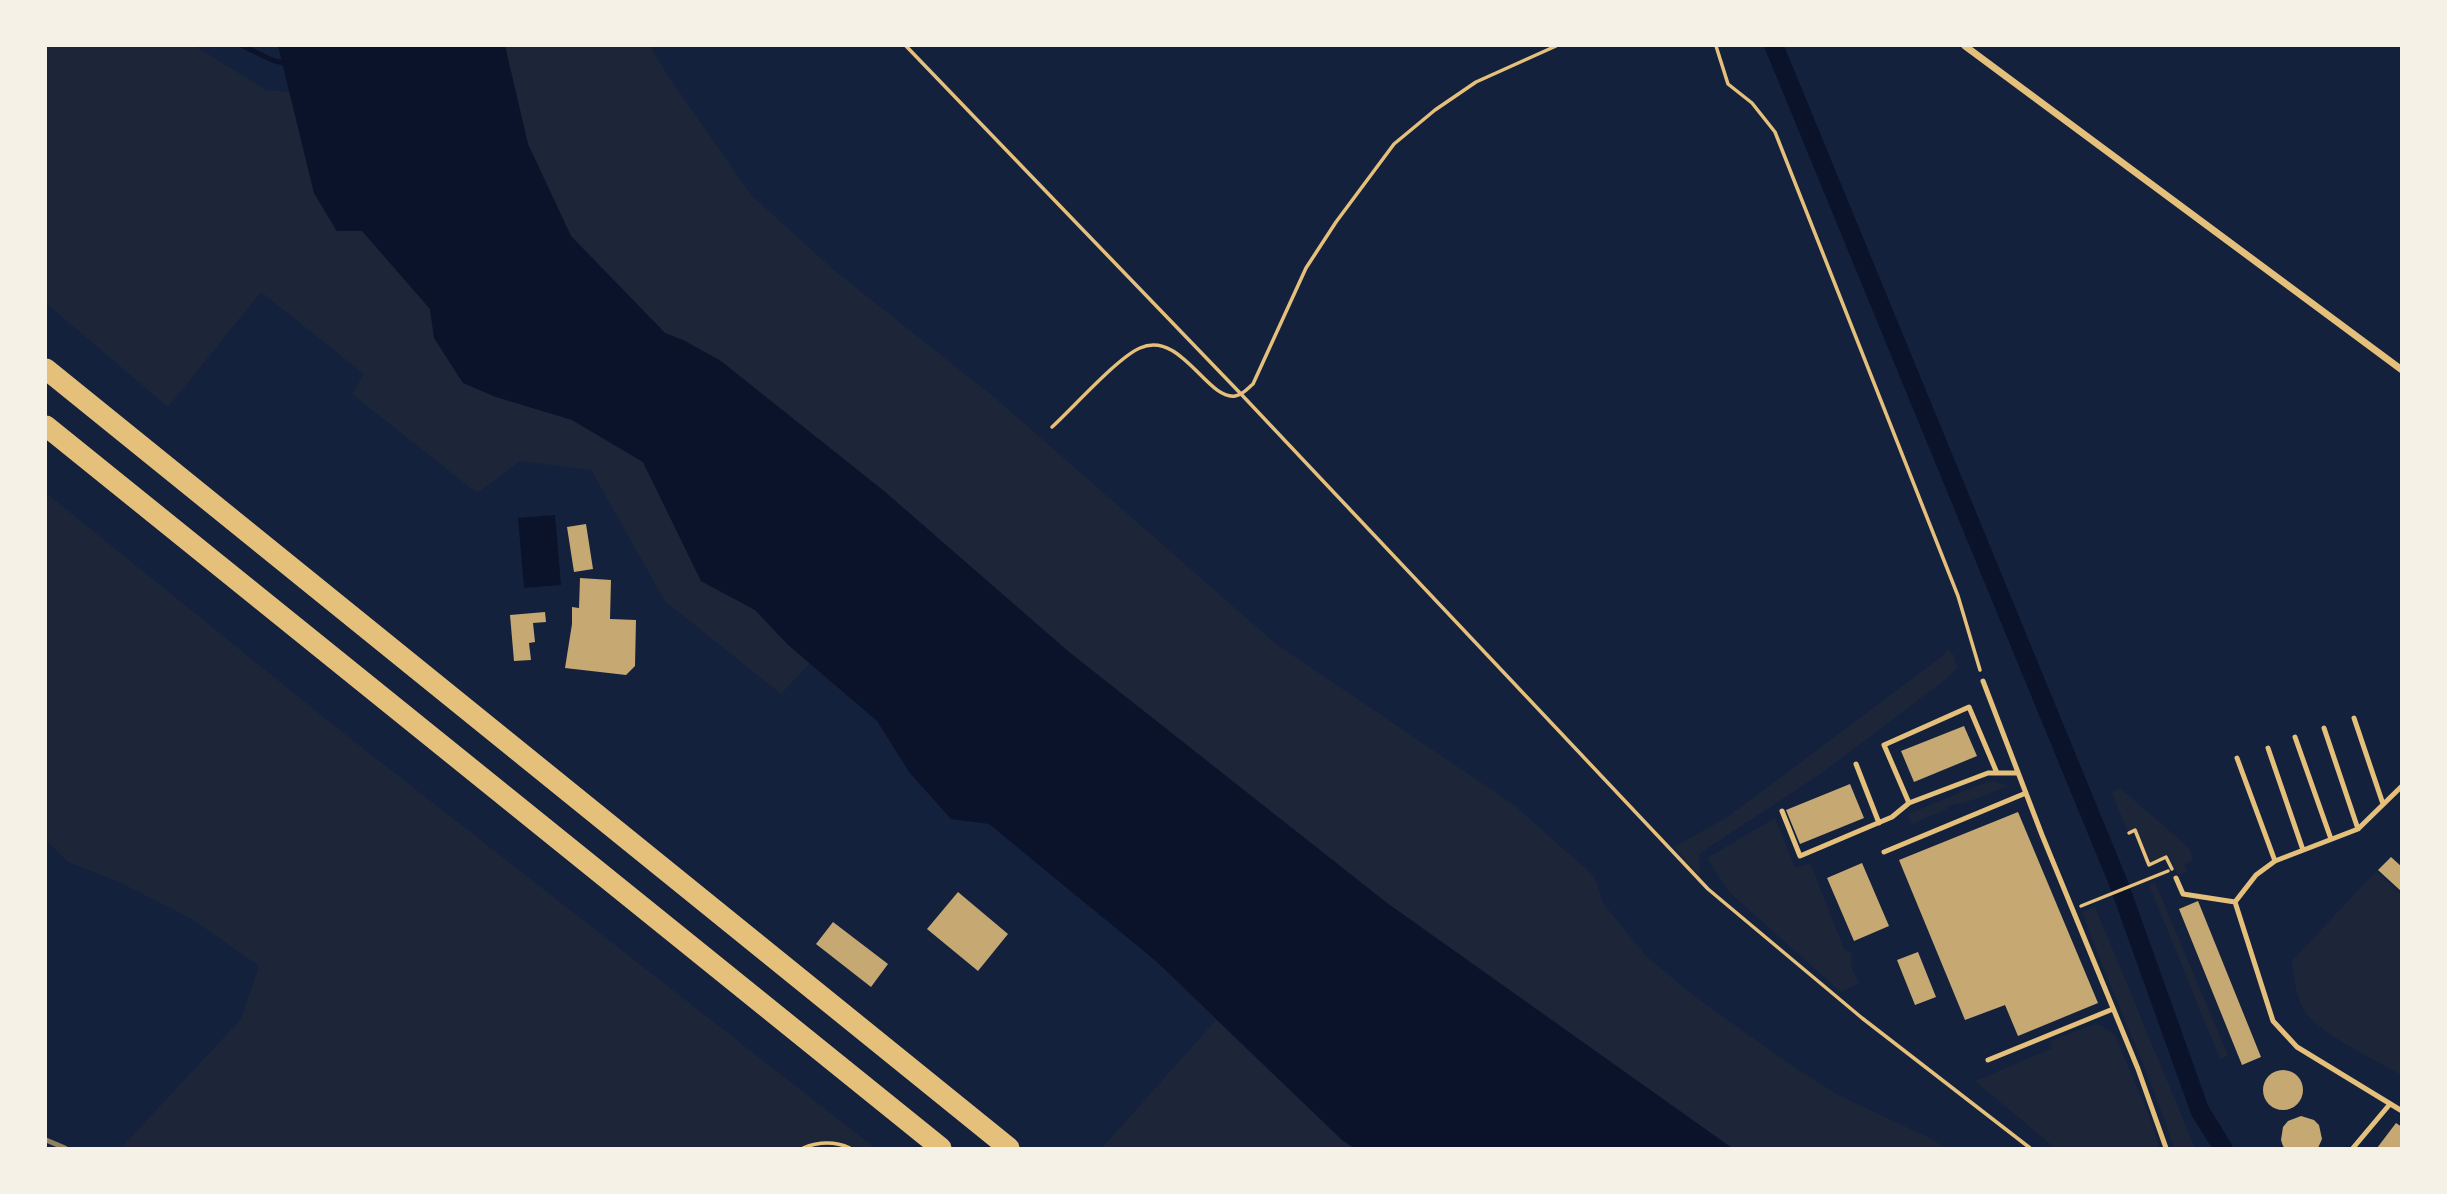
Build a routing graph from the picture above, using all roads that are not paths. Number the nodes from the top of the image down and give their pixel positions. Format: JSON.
{"nodes":[{"id":1,"x":1965,"y":46,"type":"edge"},
{"id":2,"x":46,"y":369,"type":"edge"},
{"id":3,"x":2402,"y":370,"type":"edge"},
{"id":4,"x":46,"y":426,"type":"edge"},
{"id":5,"x":1983,"y":681,"type":"road end"},
{"id":6,"x":2354,"y":718,"type":"dead end"},
{"id":7,"x":2324,"y":727,"type":"dead end"},
{"id":8,"x":2295,"y":737,"type":"dead end"},
{"id":9,"x":2268,"y":748,"type":"dead end"},
{"id":10,"x":2238,"y":758,"type":"dead end"},
{"id":11,"x":1856,"y":764,"type":"dead end"},
{"id":12,"x":1997,"y":773,"type":"junction"},
{"id":13,"x":2018,"y":773,"type":"junction"},
{"id":14,"x":2402,"y":786,"type":"edge"},
{"id":15,"x":2026,"y":793,"type":"junction"},
{"id":16,"x":1909,"y":803,"type":"junction"},
{"id":17,"x":2383,"y":804,"type":"junction"},
{"id":18,"x":1782,"y":811,"type":"dead end"},
{"id":19,"x":1879,"y":822,"type":"junction"},
{"id":20,"x":2358,"y":828,"type":"junction"},
{"id":21,"x":2331,"y":839,"type":"junction"},
{"id":22,"x":2303,"y":850,"type":"junction"},
{"id":23,"x":1884,"y":852,"type":"dead end"},
{"id":24,"x":2275,"y":861,"type":"junction"},
{"id":25,"x":2176,"y":878,"type":"road end"},
{"id":26,"x":2235,"y":902,"type":"junction"},
{"id":27,"x":2113,"y":1009,"type":"junction"},
{"id":28,"x":1988,"y":1060,"type":"dead end"},
{"id":29,"x":2390,"y":1104,"type":"junction"},
{"id":30,"x":2402,"y":1111,"type":"edge"},
{"id":31,"x":941,"y":1149,"type":"edge"},
{"id":32,"x":1009,"y":1149,"type":"edge"},
{"id":33,"x":2166,"y":1149,"type":"edge"},
{"id":34,"x":2353,"y":1149,"type":"edge"}],
"edges":[{"from":1,"to":3,"type":"street"},
{"from":2,"to":32,"type":"highway"},
{"from":4,"to":31,"type":"highway"},
{"from":5,"to":13,"type":"lane"},
{"from":6,"to":17,"type":"lane"},
{"from":7,"to":20,"type":"lane"},
{"from":8,"to":21,"type":"lane"},
{"from":9,"to":22,"type":"lane"},
{"from":10,"to":24,"type":"lane"},
{"from":11,"to":19,"type":"lane"},
{"from":12,"to":13,"type":"lane"},
{"from":12,"to":16,"type":"lane"},
{"from":12,"to":16,"type":"lane"},
{"from":13,"to":15,"type":"lane"},
{"from":14,"to":17,"type":"lane"},
{"from":15,"to":23,"type":"lane"},
{"from":15,"to":27,"type":"lane"},
{"from":16,"to":19,"type":"lane"},
{"from":17,"to":20,"type":"lane"},
{"from":18,"to":19,"type":"lane"},
{"from":20,"to":21,"type":"lane"},
{"from":21,"to":22,"type":"lane"},
{"from":22,"to":24,"type":"lane"},
{"from":24,"to":26,"type":"lane"},
{"from":25,"to":26,"type":"lane"},
{"from":26,"to":29,"type":"lane"},
{"from":27,"to":28,"type":"lane"},
{"from":27,"to":33,"type":"lane"},
{"from":29,"to":30,"type":"lane"},
{"from":29,"to":34,"type":"lane"}]}
